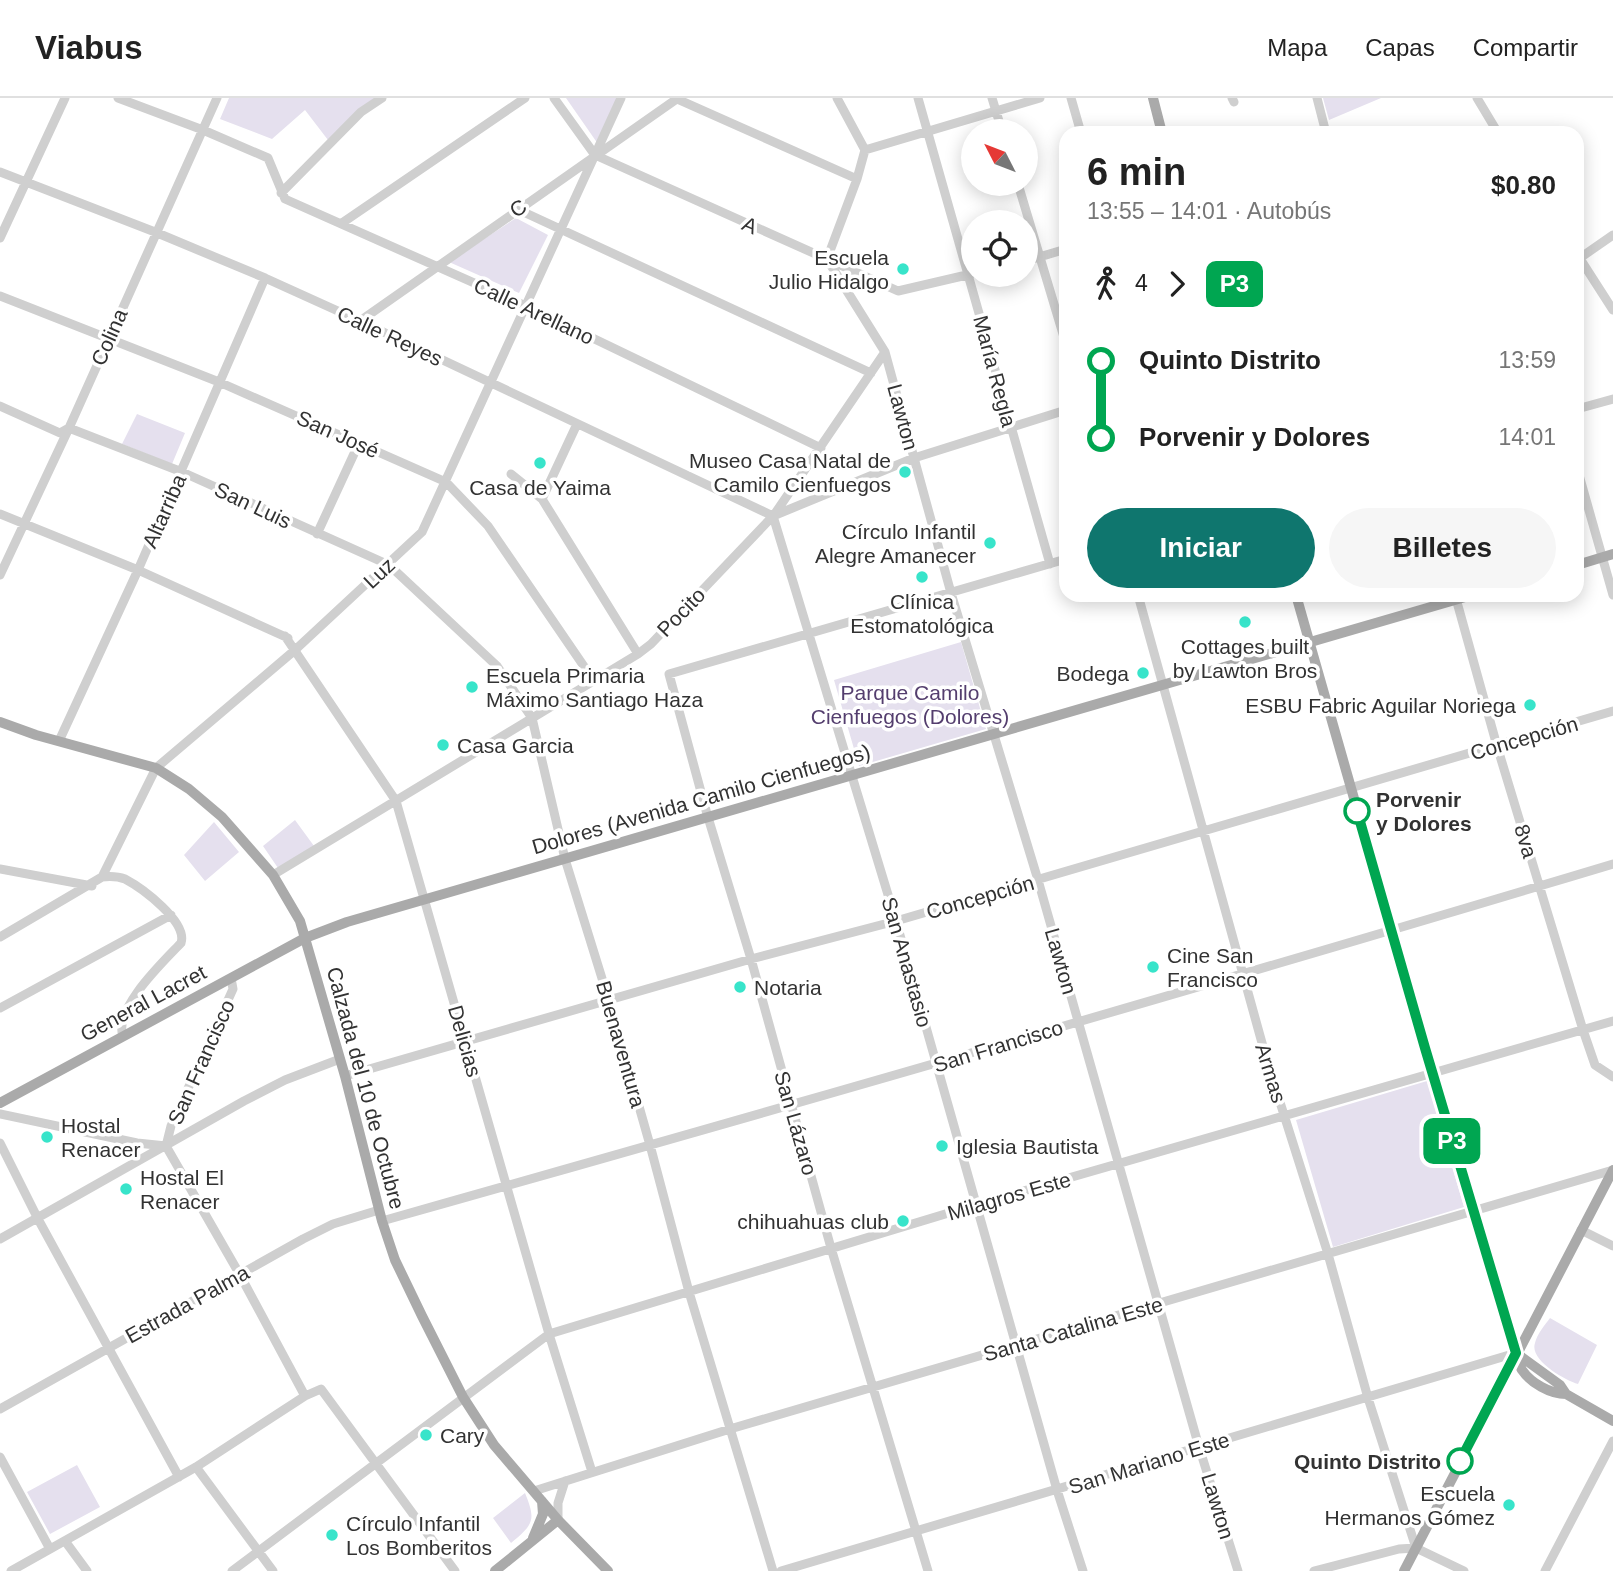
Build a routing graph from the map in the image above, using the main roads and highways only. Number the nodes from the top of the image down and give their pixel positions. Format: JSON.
{"nodes":[{"id":1,"x":1153,"y":98,"type":"edge"},
{"id":2,"x":1161,"y":126,"type":"edge"},
{"id":3,"x":1608,"y":556,"type":"edge"},
{"id":4,"x":1584,"y":563,"type":"edge"},
{"id":5,"x":1298,"y":602,"type":"edge"},
{"id":6,"x":1440,"y":602,"type":"edge"},
{"id":7,"x":1310,"y":642,"type":"junction"},
{"id":8,"x":0,"y":722,"type":"edge"},
{"id":9,"x":305,"y":938,"type":"junction"},
{"id":10,"x":0,"y":1103,"type":"edge"},
{"id":11,"x":1613,"y":1170,"type":"edge"},
{"id":12,"x":1516,"y":1353,"type":"junction"},
{"id":13,"x":1613,"y":1421,"type":"edge"},
{"id":14,"x":542,"y":1501,"type":"junction"},
{"id":15,"x":558,"y":1520,"type":"junction"},
{"id":16,"x":529,"y":1544,"type":"junction"},
{"id":17,"x":495,"y":1571,"type":"edge"},
{"id":18,"x":608,"y":1571,"type":"edge"},
{"id":19,"x":1404,"y":1571,"type":"edge"}],
"edges":[{"from":1,"to":2,"type":"main road"},
{"from":3,"to":4,"type":"main road"},
{"from":5,"to":7,"type":"main road"},
{"from":6,"to":7,"type":"main road","name":"Dolores (Avenida Camilo Cienfuegos)"},
{"from":7,"to":9,"type":"main road","name":"Dolores (Avenida Camilo Cienfuegos)"},
{"from":7,"to":12,"type":"main road"},
{"from":8,"to":9,"type":"main road","name":"Calzada del 10 de Octubre"},
{"from":9,"to":10,"type":"main road","name":"General Lacret"},
{"from":9,"to":14,"type":"main road","name":"Calzada del 10 de Octubre"},
{"from":11,"to":12,"type":"main road"},
{"from":12,"to":13,"type":"main road"},
{"from":12,"to":19,"type":"main road"},
{"from":14,"to":15,"type":"main road","name":"Calzada del 10 de Octubre"},
{"from":14,"to":16,"type":"main road"},
{"from":15,"to":16,"type":"main road"},
{"from":15,"to":18,"type":"main road","name":"Calzada del 10 de Octubre"},
{"from":16,"to":17,"type":"main road"}]}
